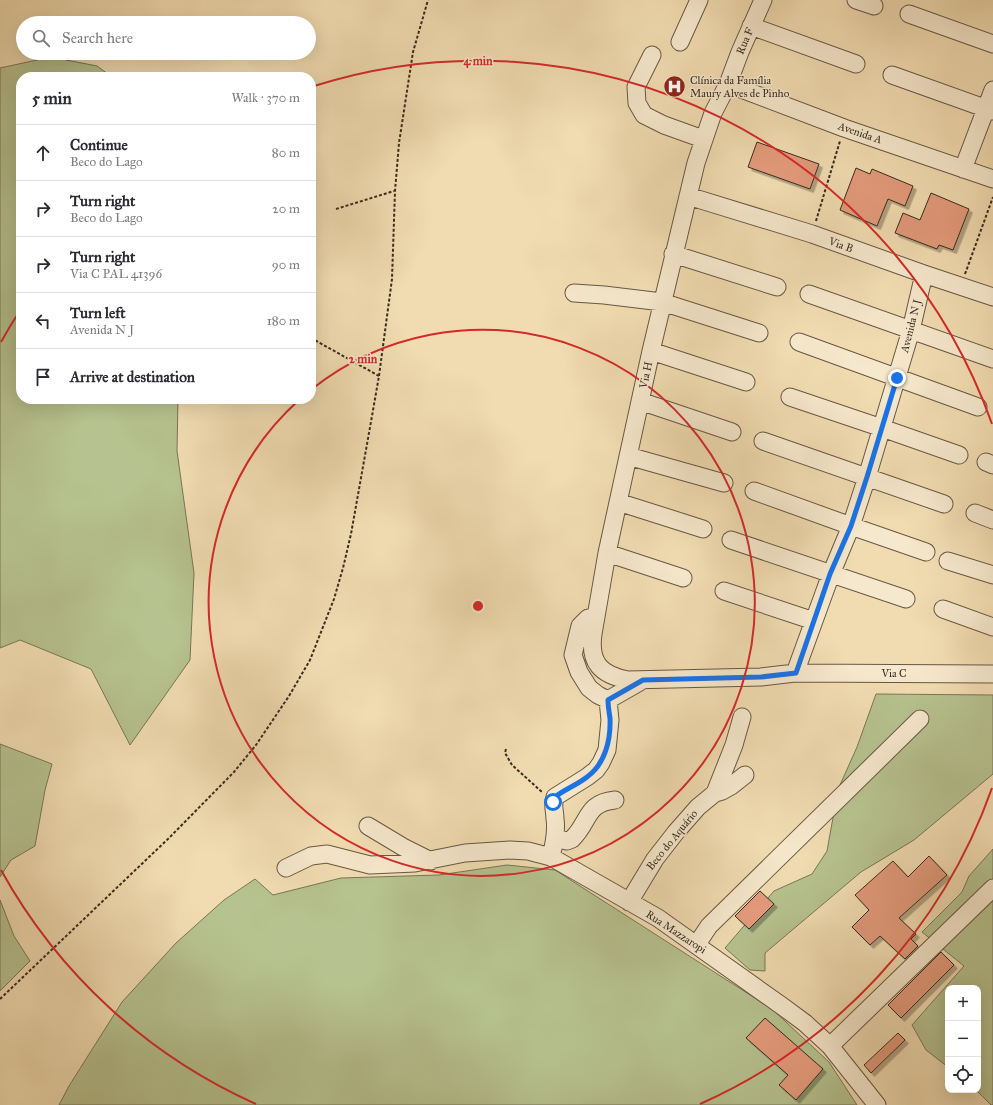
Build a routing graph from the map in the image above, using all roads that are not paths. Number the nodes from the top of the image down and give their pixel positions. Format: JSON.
{"nodes":[{"id":1,"x":763,"y":0,"type":"edge"},
{"id":2,"x":856,"y":0,"type":"edge"},
{"id":3,"x":694,"y":1,"type":"edge"},
{"id":4,"x":874,"y":6,"type":"dead end"},
{"id":5,"x":909,"y":14,"type":"dead end"},
{"id":6,"x":751,"y":26,"type":"junction"},
{"id":7,"x":680,"y":42,"type":"dead end"},
{"id":8,"x":993,"y":44,"type":"edge"},
{"id":9,"x":652,"y":55,"type":"dead end"},
{"id":10,"x":856,"y":64,"type":"dead end"},
{"id":11,"x":892,"y":75,"type":"dead end"},
{"id":12,"x":728,"y":84,"type":"junction"},
{"id":13,"x":993,"y":90,"type":"edge"},
{"id":14,"x":990,"y":109,"type":"edge"},
{"id":15,"x":703,"y":139,"type":"junction"},
{"id":16,"x":963,"y":169,"type":"junction"},
{"id":17,"x":993,"y":180,"type":"edge"},
{"id":18,"x":688,"y":196,"type":"junction"},
{"id":19,"x":673,"y":254,"type":"junction"},
{"id":20,"x":924,"y":274,"type":"junction"},
{"id":21,"x":777,"y":287,"type":"dead end"},
{"id":22,"x":574,"y":293,"type":"dead end"},
{"id":23,"x":809,"y":294,"type":"dead end"},
{"id":24,"x":993,"y":297,"type":"edge"},
{"id":25,"x":662,"y":302,"type":"junction"},
{"id":26,"x":911,"y":330,"type":"junction"},
{"id":27,"x":758,"y":333,"type":"dead end"},
{"id":28,"x":799,"y":342,"type":"dead end"},
{"id":29,"x":651,"y":351,"type":"junction"},
{"id":30,"x":993,"y":359,"type":"edge"},
{"id":31,"x":897,"y":378,"type":"junction"},
{"id":32,"x":746,"y":382,"type":"dead end"},
{"id":33,"x":790,"y":397,"type":"dead end"},
{"id":34,"x":640,"y":401,"type":"junction"},
{"id":35,"x":978,"y":407,"type":"dead end"},
{"id":36,"x":882,"y":428,"type":"junction"},
{"id":37,"x":732,"y":432,"type":"dead end"},
{"id":38,"x":763,"y":441,"type":"dead end"},
{"id":39,"x":959,"y":455,"type":"dead end"},
{"id":40,"x":628,"y":456,"type":"junction"},
{"id":41,"x":867,"y":477,"type":"junction"},
{"id":42,"x":724,"y":483,"type":"dead end"},
{"id":43,"x":754,"y":491,"type":"dead end"},
{"id":44,"x":618,"y":502,"type":"junction"},
{"id":45,"x":944,"y":504,"type":"dead end"},
{"id":46,"x":974,"y":513,"type":"dead end"},
{"id":47,"x":993,"y":520,"type":"edge"},
{"id":48,"x":851,"y":526,"type":"junction"},
{"id":49,"x":702,"y":529,"type":"dead end"},
{"id":50,"x":731,"y":540,"type":"dead end"},
{"id":51,"x":926,"y":552,"type":"dead end"},
{"id":52,"x":607,"y":553,"type":"junction"},
{"id":53,"x":948,"y":561,"type":"dead end"},
{"id":54,"x":830,"y":574,"type":"junction"},
{"id":55,"x":993,"y":575,"type":"edge"},
{"id":56,"x":683,"y":578,"type":"dead end"},
{"id":57,"x":724,"y":591,"type":"dead end"},
{"id":58,"x":906,"y":599,"type":"dead end"},
{"id":59,"x":944,"y":608,"type":"dead end"},
{"id":60,"x":596,"y":618,"type":"junction"},
{"id":61,"x":814,"y":621,"type":"junction"},
{"id":62,"x":993,"y":627,"type":"edge"},
{"id":63,"x":602,"y":670,"type":"joint"},
{"id":64,"x":796,"y":673,"type":"junction"},
{"id":65,"x":993,"y":674,"type":"edge"},
{"id":66,"x":643,"y":680,"type":"junction"},
{"id":67,"x":608,"y":700,"type":"junction"},
{"id":68,"x":742,"y":717,"type":"dead end"},
{"id":69,"x":920,"y":718,"type":"dead end"},
{"id":70,"x":745,"y":774,"type":"dead end"},
{"id":71,"x":715,"y":794,"type":"junction"},
{"id":72,"x":615,"y":800,"type":"dead end"},
{"id":73,"x":368,"y":826,"type":"dead end"},
{"id":74,"x":555,"y":838,"type":"junction"},
{"id":75,"x":551,"y":857,"type":"junction"},
{"id":76,"x":431,"y":861,"type":"junction"},
{"id":77,"x":286,"y":868,"type":"dead end"},
{"id":78,"x":993,"y":888,"type":"edge"},
{"id":79,"x":629,"y":902,"type":"junction"},
{"id":80,"x":697,"y":944,"type":"junction"},
{"id":81,"x":830,"y":1046,"type":"junction"},
{"id":82,"x":877,"y":1105,"type":"edge"}],
"edges":[{"from":1,"to":6,"type":"street","name":"Rua F"},
{"from":2,"to":4,"type":"street"},
{"from":3,"to":7,"type":"street"},
{"from":5,"to":8,"type":"street"},
{"from":6,"to":10,"type":"street"},
{"from":6,"to":12,"type":"street","name":"Rua F"},
{"from":9,"to":15,"type":"street"},
{"from":11,"to":14,"type":"street"},
{"from":12,"to":15,"type":"street","name":"Via H"},
{"from":12,"to":16,"type":"street","name":"Avenida A"},
{"from":13,"to":14,"type":"street"},
{"from":14,"to":16,"type":"street"},
{"from":15,"to":18,"type":"street","name":"Via H"},
{"from":16,"to":17,"type":"street","name":"Avenida A"},
{"from":18,"to":19,"type":"street","name":"Via H"},
{"from":18,"to":20,"type":"street","name":"Via B"},
{"from":19,"to":21,"type":"street"},
{"from":19,"to":25,"type":"street","name":"Via H"},
{"from":20,"to":24,"type":"street","name":"Via B"},
{"from":20,"to":26,"type":"street","name":"Avenida N J"},
{"from":22,"to":25,"type":"street"},
{"from":23,"to":26,"type":"street"},
{"from":25,"to":27,"type":"street"},
{"from":25,"to":29,"type":"street","name":"Via H"},
{"from":26,"to":30,"type":"street"},
{"from":26,"to":31,"type":"street","name":"Avenida N J"},
{"from":28,"to":31,"type":"street"},
{"from":29,"to":32,"type":"street"},
{"from":29,"to":34,"type":"street","name":"Via H"},
{"from":31,"to":35,"type":"street"},
{"from":31,"to":36,"type":"street","name":"Avenida N J"},
{"from":33,"to":36,"type":"street"},
{"from":34,"to":37,"type":"street"},
{"from":34,"to":40,"type":"street","name":"Via H"},
{"from":36,"to":39,"type":"street"},
{"from":36,"to":41,"type":"street","name":"Avenida N J"},
{"from":38,"to":41,"type":"street"},
{"from":40,"to":42,"type":"street"},
{"from":40,"to":44,"type":"street","name":"Via H"},
{"from":41,"to":45,"type":"street"},
{"from":41,"to":48,"type":"street","name":"Avenida N J"},
{"from":43,"to":48,"type":"street"},
{"from":44,"to":49,"type":"street"},
{"from":44,"to":52,"type":"street","name":"Via H"},
{"from":46,"to":47,"type":"street"},
{"from":48,"to":51,"type":"street"},
{"from":48,"to":54,"type":"street","name":"Avenida N J"},
{"from":50,"to":54,"type":"street"},
{"from":52,"to":56,"type":"street"},
{"from":52,"to":60,"type":"street","name":"Via H"},
{"from":53,"to":55,"type":"street"},
{"from":54,"to":58,"type":"street"},
{"from":54,"to":61,"type":"street","name":"Avenida N J"},
{"from":57,"to":61,"type":"street"},
{"from":59,"to":62,"type":"street"},
{"from":60,"to":63,"type":"street","name":"Via H"},
{"from":60,"to":67,"type":"street"},
{"from":61,"to":64,"type":"street","name":"Avenida N J"},
{"from":63,"to":66,"type":"street","name":"Via C"},
{"from":64,"to":65,"type":"street","name":"Via C"},
{"from":64,"to":66,"type":"street","name":"Via C"},
{"from":66,"to":67,"type":"street"},
{"from":67,"to":74,"type":"street"},
{"from":68,"to":71,"type":"street"},
{"from":69,"to":80,"type":"street"},
{"from":70,"to":71,"type":"street","name":"Beco do Aquário"},
{"from":71,"to":79,"type":"street","name":"Beco do Aquário"},
{"from":72,"to":74,"type":"street"},
{"from":73,"to":76,"type":"street"},
{"from":74,"to":75,"type":"street"},
{"from":75,"to":76,"type":"street","name":"Rua Mazzaropi"},
{"from":75,"to":79,"type":"street","name":"Rua Mazzaropi"},
{"from":76,"to":77,"type":"street","name":"Rua Mazzaropi"},
{"from":78,"to":81,"type":"street"},
{"from":79,"to":80,"type":"street","name":"Rua Mazzaropi"},
{"from":80,"to":81,"type":"street","name":"Rua Mazzaropi"},
{"from":81,"to":82,"type":"street","name":"Rua Mazzaropi"}]}
